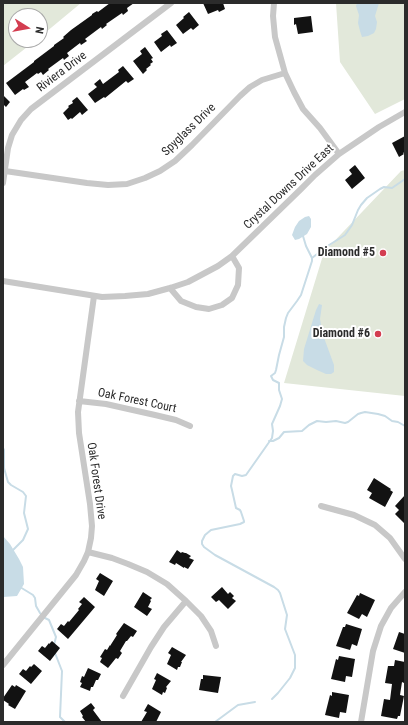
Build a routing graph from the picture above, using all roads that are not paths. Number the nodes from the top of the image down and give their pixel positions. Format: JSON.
{"nodes":[{"id":1,"x":171,"y":3,"type":"edge"},
{"id":2,"x":274,"y":3,"type":"edge"},
{"id":3,"x":285,"y":73,"type":"junction"},
{"id":4,"x":405,"y":112,"type":"edge"},
{"id":5,"x":339,"y":154,"type":"junction"},
{"id":6,"x":5,"y":171,"type":"junction"},
{"id":7,"x":3,"y":183,"type":"edge"},
{"id":8,"x":232,"y":256,"type":"junction"},
{"id":9,"x":3,"y":281,"type":"edge"},
{"id":10,"x":170,"y":288,"type":"junction"},
{"id":11,"x":94,"y":296,"type":"junction"},
{"id":12,"x":79,"y":401,"type":"junction"},
{"id":13,"x":190,"y":426,"type":"dead end"},
{"id":14,"x":321,"y":506,"type":"dead end"},
{"id":15,"x":88,"y":552,"type":"junction"},
{"id":16,"x":405,"y":559,"type":"edge"},
{"id":17,"x":405,"y":592,"type":"edge"},
{"id":18,"x":186,"y":601,"type":"junction"},
{"id":19,"x":216,"y":646,"type":"dead end"},
{"id":20,"x":3,"y":665,"type":"edge"},
{"id":21,"x":123,"y":696,"type":"dead end"},
{"id":22,"x":361,"y":722,"type":"edge"}],
"edges":[{"from":1,"to":6,"type":"street","name":"Riviera Drive"},
{"from":2,"to":3,"type":"street"},
{"from":3,"to":5,"type":"street"},
{"from":3,"to":6,"type":"street","name":"Spyglass Drive"},
{"from":4,"to":5,"type":"street","name":"Crystal Downs Drive East"},
{"from":5,"to":8,"type":"street","name":"Crystal Downs Drive East"},
{"from":6,"to":7,"type":"street","name":"Riviera Drive"},
{"from":8,"to":10,"type":"street","name":"Crystal Downs Drive East"},
{"from":8,"to":10,"type":"street"},
{"from":9,"to":11,"type":"street","name":"Crystal Downs Drive East"},
{"from":10,"to":11,"type":"street","name":"Crystal Downs Drive East"},
{"from":11,"to":12,"type":"street","name":"Oak Forest Drive"},
{"from":12,"to":13,"type":"street","name":"Oak Forest Court"},
{"from":12,"to":15,"type":"street","name":"Oak Forest Drive"},
{"from":14,"to":16,"type":"street"},
{"from":15,"to":18,"type":"street"},
{"from":15,"to":20,"type":"street","name":"Oak Forest Drive"},
{"from":17,"to":22,"type":"street"},
{"from":18,"to":19,"type":"street"},
{"from":18,"to":21,"type":"street"}]}
